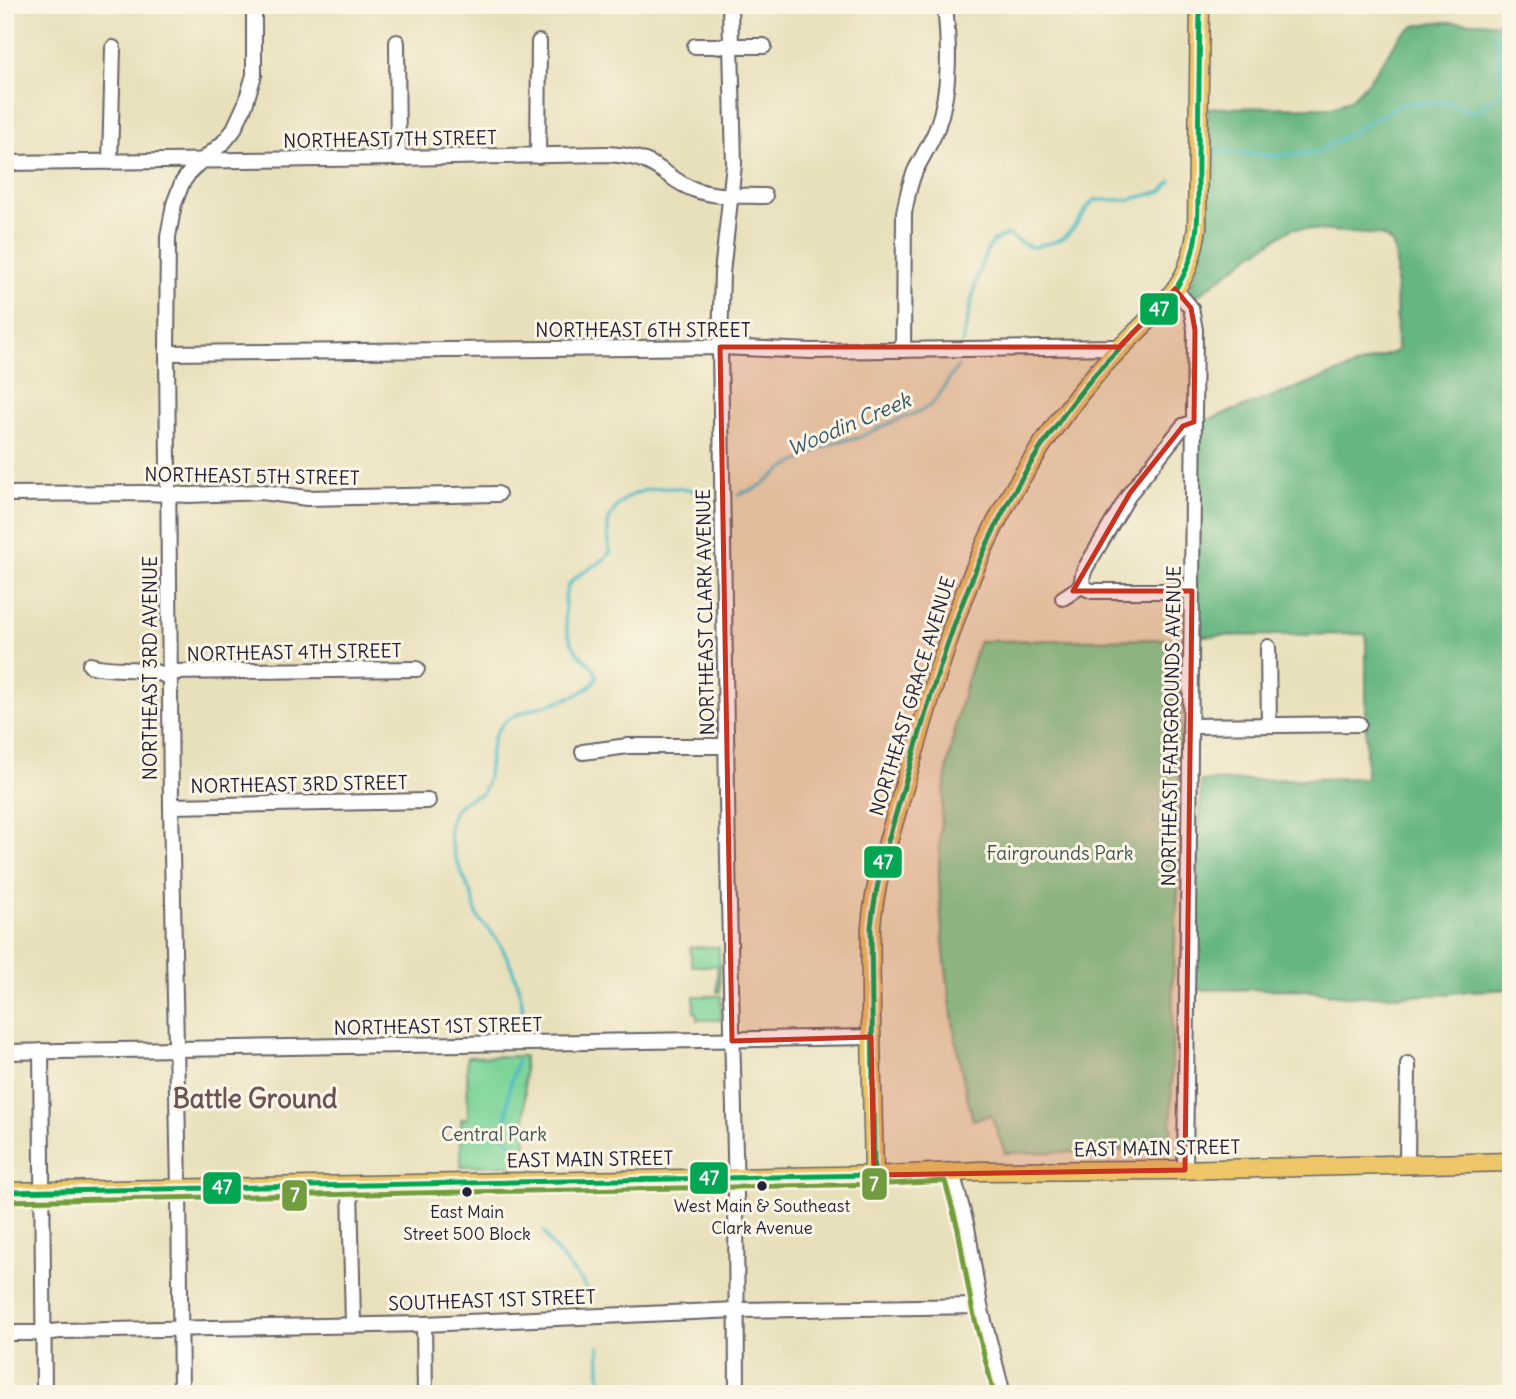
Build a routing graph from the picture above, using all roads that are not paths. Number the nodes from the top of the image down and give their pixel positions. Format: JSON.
{"nodes":[{"id":1,"x":254,"y":5,"type":"edge"},
{"id":2,"x":730,"y":5,"type":"edge"},
{"id":3,"x":945,"y":5,"type":"edge"},
{"id":4,"x":1200,"y":5,"type":"edge"},
{"id":5,"x":397,"y":41,"type":"dead end"},
{"id":6,"x":539,"y":42,"type":"dead end"},
{"id":7,"x":695,"y":46,"type":"dead end"},
{"id":8,"x":730,"y":46,"type":"junction"},
{"id":9,"x":764,"y":46,"type":"dead end"},
{"id":10,"x":113,"y":48,"type":"dead end"},
{"id":11,"x":538,"y":156,"type":"junction"},
{"id":12,"x":398,"y":158,"type":"junction"},
{"id":13,"x":205,"y":160,"type":"junction"},
{"id":14,"x":110,"y":162,"type":"junction"},
{"id":15,"x":5,"y":163,"type":"edge"},
{"id":16,"x":731,"y":195,"type":"junction"},
{"id":17,"x":765,"y":196,"type":"dead end"},
{"id":18,"x":1175,"y":289,"type":"junction"},
{"id":19,"x":720,"y":347,"type":"junction"},
{"id":20,"x":1119,"y":347,"type":"junction"},
{"id":21,"x":904,"y":350,"type":"junction"},
{"id":22,"x":167,"y":353,"type":"junction"},
{"id":23,"x":1194,"y":422,"type":"junction"},
{"id":24,"x":5,"y":494,"type":"edge"},
{"id":25,"x":168,"y":495,"type":"junction"},
{"id":26,"x":498,"y":495,"type":"dead end"},
{"id":27,"x":1083,"y":585,"type":"junction"},
{"id":28,"x":1192,"y":591,"type":"junction"},
{"id":29,"x":1063,"y":598,"type":"dead end"},
{"id":30,"x":1268,"y":647,"type":"dead end"},
{"id":31,"x":90,"y":665,"type":"dead end"},
{"id":32,"x":417,"y":669,"type":"dead end"},
{"id":33,"x":170,"y":675,"type":"junction"},
{"id":34,"x":1359,"y":724,"type":"dead end"},
{"id":35,"x":1269,"y":725,"type":"junction"},
{"id":36,"x":1190,"y":726,"type":"junction"},
{"id":37,"x":727,"y":746,"type":"junction"},
{"id":38,"x":583,"y":752,"type":"dead end"},
{"id":39,"x":428,"y":801,"type":"dead end"},
{"id":40,"x":170,"y":806,"type":"junction"},
{"id":41,"x":871,"y":1037,"type":"junction"},
{"id":42,"x":732,"y":1041,"type":"junction"},
{"id":43,"x":175,"y":1049,"type":"junction"},
{"id":44,"x":41,"y":1051,"type":"junction"},
{"id":45,"x":5,"y":1052,"type":"edge"},
{"id":46,"x":1408,"y":1064,"type":"dead end"},
{"id":47,"x":1511,"y":1162,"type":"edge"},
{"id":48,"x":1407,"y":1165,"type":"junction"},
{"id":49,"x":1185,"y":1170,"type":"junction"},
{"id":50,"x":952,"y":1172,"type":"junction"},
{"id":51,"x":874,"y":1175,"type":"junction"},
{"id":52,"x":735,"y":1177,"type":"junction"},
{"id":53,"x":350,"y":1185,"type":"junction"},
{"id":54,"x":179,"y":1188,"type":"junction"},
{"id":55,"x":42,"y":1191,"type":"junction"},
{"id":56,"x":5,"y":1192,"type":"edge"},
{"id":57,"x":980,"y":1306,"type":"junction"},
{"id":58,"x":737,"y":1310,"type":"junction"},
{"id":59,"x":424,"y":1324,"type":"junction"},
{"id":60,"x":353,"y":1325,"type":"junction"},
{"id":61,"x":182,"y":1329,"type":"junction"},
{"id":62,"x":5,"y":1333,"type":"edge"},
{"id":63,"x":44,"y":1333,"type":"junction"},
{"id":64,"x":44,"y":1394,"type":"edge"},
{"id":65,"x":181,"y":1394,"type":"edge"},
{"id":66,"x":425,"y":1394,"type":"edge"},
{"id":67,"x":737,"y":1394,"type":"edge"},
{"id":68,"x":1003,"y":1394,"type":"edge"}],
"edges":[{"from":1,"to":13,"type":"street","name":"NORTHEAST 3RD AVENUE"},
{"from":2,"to":8,"type":"street","name":"NORTHEAST CLARK AVENUE"},
{"from":3,"to":21,"type":"street"},
{"from":4,"to":18,"type":"main road","name":"NORTHEAST GRACE AVENUE"},
{"from":5,"to":12,"type":"street"},
{"from":6,"to":11,"type":"street"},
{"from":7,"to":8,"type":"street"},
{"from":8,"to":9,"type":"street"},
{"from":8,"to":16,"type":"street","name":"NORTHEAST CLARK AVENUE"},
{"from":10,"to":14,"type":"street"},
{"from":11,"to":12,"type":"street","name":"NORTHEAST 7TH STREET"},
{"from":11,"to":16,"type":"street","name":"NORTHEAST 7TH STREET"},
{"from":12,"to":13,"type":"street","name":"NORTHEAST 7TH STREET"},
{"from":13,"to":14,"type":"street","name":"NORTHEAST 7TH STREET"},
{"from":13,"to":22,"type":"street","name":"NORTHEAST 3RD AVENUE"},
{"from":14,"to":15,"type":"street","name":"NORTHEAST 7TH STREET"},
{"from":16,"to":17,"type":"street","name":"NORTHEAST 7TH STREET"},
{"from":16,"to":19,"type":"street","name":"NORTHEAST CLARK AVENUE"},
{"from":18,"to":20,"type":"main road","name":"NORTHEAST GRACE AVENUE"},
{"from":18,"to":23,"type":"street","name":"NORTHEAST FAIRGROUNDS AVENUE"},
{"from":19,"to":21,"type":"street","name":"NORTHEAST 6TH STREET"},
{"from":19,"to":22,"type":"street","name":"NORTHEAST 6TH STREET"},
{"from":19,"to":37,"type":"street","name":"NORTHEAST CLARK AVENUE"},
{"from":20,"to":21,"type":"street","name":"NORTHEAST 6TH STREET"},
{"from":20,"to":41,"type":"main road","name":"NORTHEAST GRACE AVENUE"},
{"from":22,"to":25,"type":"street","name":"NORTHEAST 3RD AVENUE"},
{"from":23,"to":27,"type":"street"},
{"from":23,"to":28,"type":"street","name":"NORTHEAST FAIRGROUNDS AVENUE"},
{"from":24,"to":25,"type":"street","name":"NORTHEAST 5TH STREET"},
{"from":25,"to":26,"type":"street","name":"NORTHEAST 5TH STREET"},
{"from":25,"to":33,"type":"street","name":"NORTHEAST 3RD AVENUE"},
{"from":27,"to":28,"type":"street"},
{"from":27,"to":29,"type":"street"},
{"from":28,"to":36,"type":"street","name":"NORTHEAST FAIRGROUNDS AVENUE"},
{"from":30,"to":35,"type":"street"},
{"from":31,"to":33,"type":"street","name":"NORTHEAST 4TH STREET"},
{"from":32,"to":33,"type":"street","name":"NORTHEAST 4TH STREET"},
{"from":33,"to":40,"type":"street","name":"NORTHEAST 3RD AVENUE"},
{"from":34,"to":35,"type":"street"},
{"from":35,"to":36,"type":"street"},
{"from":36,"to":49,"type":"street","name":"NORTHEAST FAIRGROUNDS AVENUE"},
{"from":37,"to":38,"type":"street"},
{"from":37,"to":42,"type":"street","name":"NORTHEAST CLARK AVENUE"},
{"from":39,"to":40,"type":"street","name":"NORTHEAST 3RD STREET"},
{"from":40,"to":43,"type":"street","name":"NORTHEAST 3RD AVENUE"},
{"from":41,"to":42,"type":"street","name":"NORTHEAST 1ST STREET"},
{"from":41,"to":51,"type":"main road","name":"NORTHEAST GRACE AVENUE"},
{"from":42,"to":43,"type":"street","name":"NORTHEAST 1ST STREET"},
{"from":42,"to":52,"type":"street","name":"NORTHEAST CLARK AVENUE"},
{"from":43,"to":44,"type":"street","name":"NORTHEAST 1ST STREET"},
{"from":43,"to":54,"type":"street","name":"NORTHEAST 3RD AVENUE"},
{"from":44,"to":45,"type":"street","name":"NORTHEAST 1ST STREET"},
{"from":44,"to":55,"type":"street"},
{"from":46,"to":48,"type":"street"},
{"from":47,"to":48,"type":"main road","name":"EAST MAIN STREET"},
{"from":48,"to":49,"type":"main road","name":"EAST MAIN STREET"},
{"from":49,"to":50,"type":"main road","name":"EAST MAIN STREET"},
{"from":50,"to":51,"type":"main road","name":"EAST MAIN STREET"},
{"from":50,"to":57,"type":"street"},
{"from":51,"to":52,"type":"main road","name":"EAST MAIN STREET"},
{"from":52,"to":53,"type":"main road","name":"EAST MAIN STREET"},
{"from":52,"to":58,"type":"street","name":"NORTHEAST CLARK AVENUE"},
{"from":53,"to":54,"type":"main road","name":"EAST MAIN STREET"},
{"from":53,"to":60,"type":"street"},
{"from":54,"to":55,"type":"main road","name":"EAST MAIN STREET"},
{"from":54,"to":61,"type":"street","name":"NORTHEAST 3RD AVENUE"},
{"from":55,"to":56,"type":"main road","name":"EAST MAIN STREET"},
{"from":55,"to":63,"type":"street"},
{"from":57,"to":58,"type":"street","name":"SOUTHEAST 1ST STREET"},
{"from":57,"to":68,"type":"street"},
{"from":58,"to":59,"type":"street","name":"SOUTHEAST 1ST STREET"},
{"from":58,"to":67,"type":"street","name":"NORTHEAST CLARK AVENUE"},
{"from":59,"to":60,"type":"street","name":"SOUTHEAST 1ST STREET"},
{"from":59,"to":66,"type":"street"},
{"from":60,"to":61,"type":"street","name":"SOUTHEAST 1ST STREET"},
{"from":61,"to":63,"type":"street","name":"SOUTHEAST 1ST STREET"},
{"from":61,"to":65,"type":"street","name":"NORTHEAST 3RD AVENUE"},
{"from":62,"to":63,"type":"street","name":"SOUTHEAST 1ST STREET"},
{"from":63,"to":64,"type":"street"}]}
